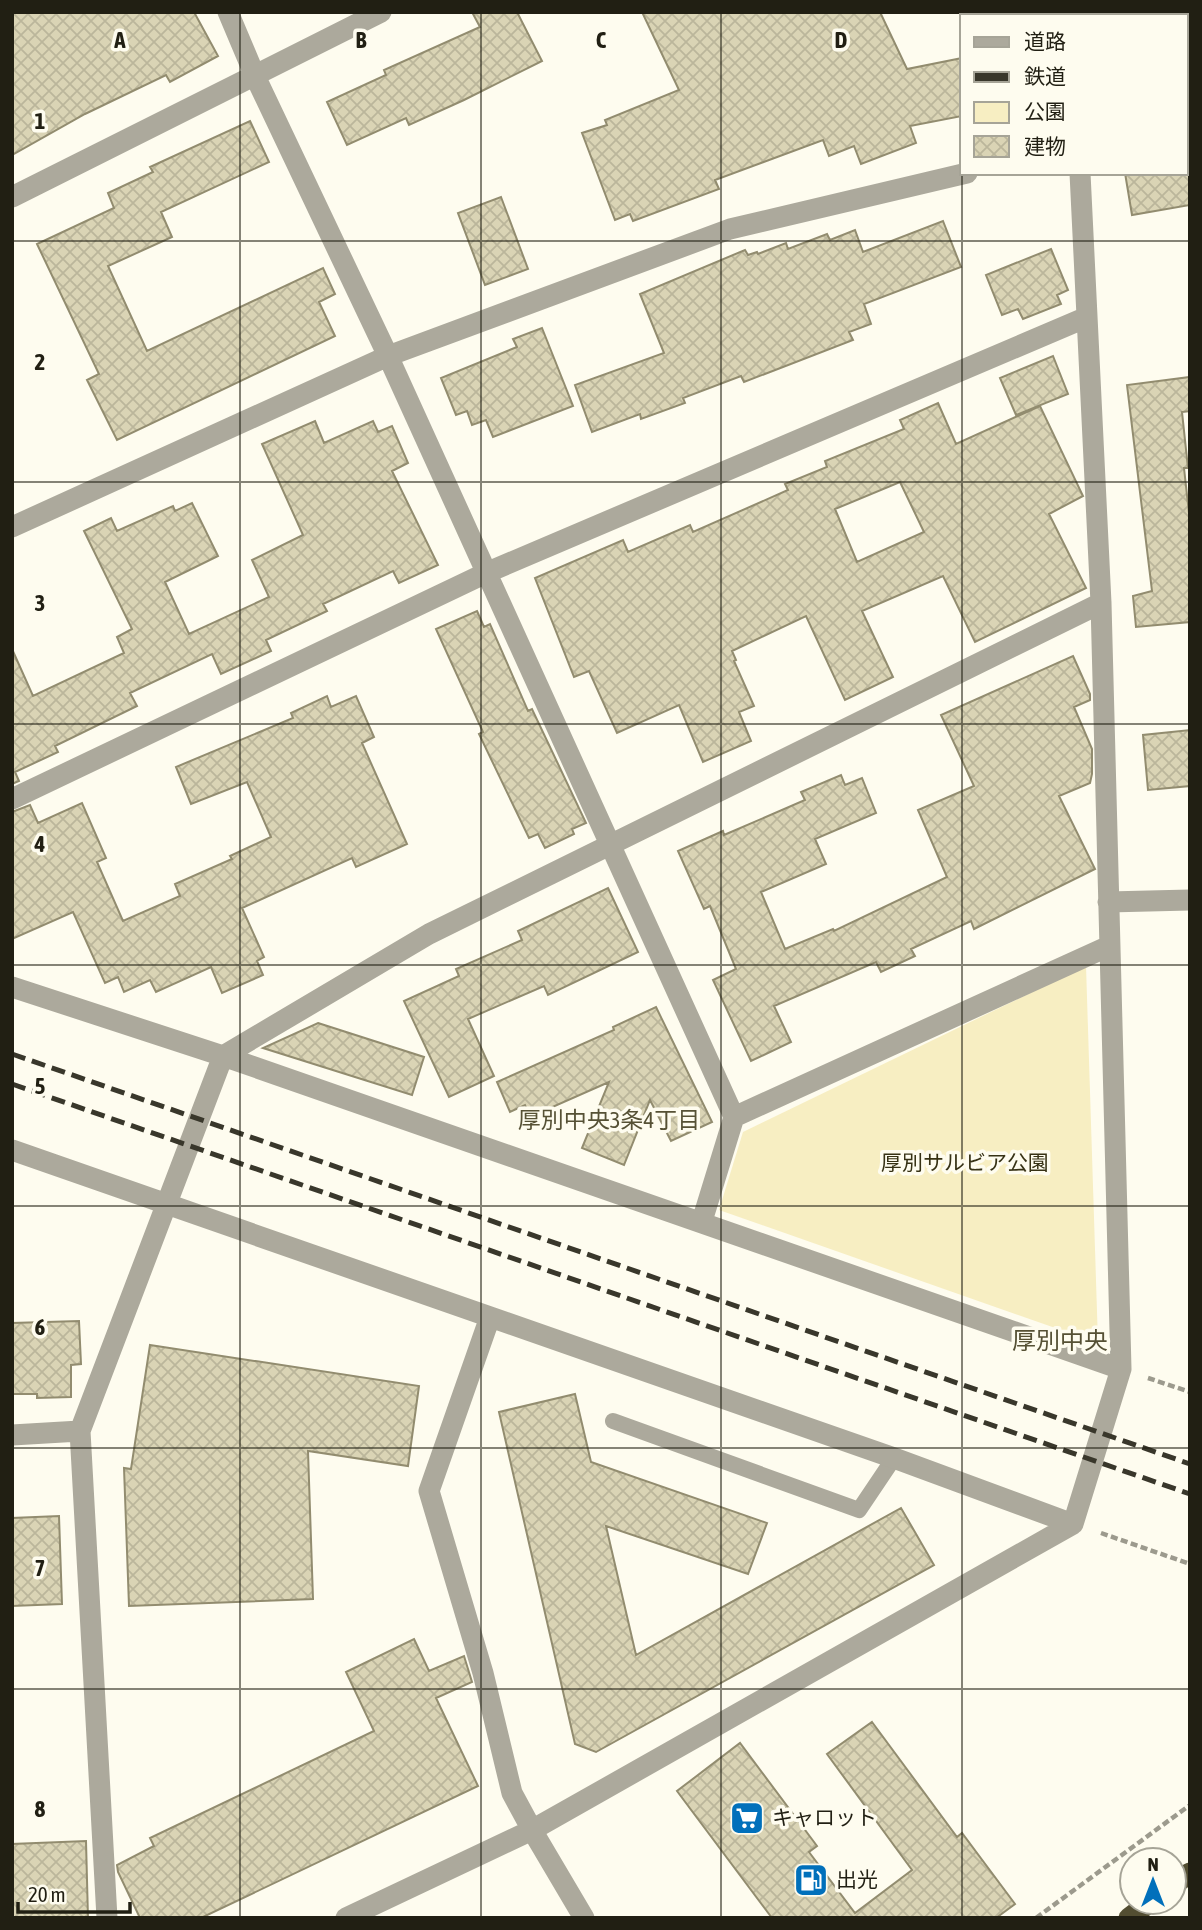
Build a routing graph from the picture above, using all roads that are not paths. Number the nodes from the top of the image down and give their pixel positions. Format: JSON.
{"nodes":[{"id":1,"x":228,"y":12,"type":"edge"},
{"id":2,"x":381,"y":12,"type":"edge"},
{"id":3,"x":255,"y":76,"type":"junction"},
{"id":4,"x":960,"y":175,"type":"edge"},
{"id":5,"x":1080,"y":175,"type":"edge"},
{"id":6,"x":12,"y":197,"type":"edge"},
{"id":7,"x":1087,"y":317,"type":"junction"},
{"id":8,"x":388,"y":356,"type":"junction"},
{"id":9,"x":12,"y":527,"type":"edge"},
{"id":10,"x":486,"y":573,"type":"junction"},
{"id":11,"x":1101,"y":603,"type":"junction"},
{"id":12,"x":12,"y":799,"type":"edge"},
{"id":13,"x":613,"y":846,"type":"junction"},
{"id":14,"x":1190,"y":900,"type":"edge"},
{"id":15,"x":1108,"y":902,"type":"junction"},
{"id":16,"x":1109,"y":946,"type":"junction"},
{"id":17,"x":12,"y":987,"type":"edge"},
{"id":18,"x":223,"y":1056,"type":"junction"},
{"id":19,"x":734,"y":1117,"type":"junction"},
{"id":20,"x":12,"y":1150,"type":"edge"},
{"id":21,"x":166,"y":1204,"type":"junction"},
{"id":22,"x":702,"y":1221,"type":"junction"},
{"id":23,"x":490,"y":1317,"type":"junction"},
{"id":24,"x":1121,"y":1369,"type":"junction"},
{"id":25,"x":613,"y":1421,"type":"dead end"},
{"id":26,"x":80,"y":1431,"type":"junction"},
{"id":27,"x":12,"y":1434,"type":"edge"},
{"id":28,"x":894,"y":1458,"type":"junction"},
{"id":29,"x":1073,"y":1524,"type":"junction"},
{"id":30,"x":531,"y":1830,"type":"junction"},
{"id":31,"x":107,"y":1918,"type":"edge"},
{"id":32,"x":346,"y":1918,"type":"edge"},
{"id":33,"x":584,"y":1918,"type":"edge"}],
"edges":[{"from":1,"to":3,"type":"street"},
{"from":2,"to":3,"type":"street"},
{"from":3,"to":6,"type":"street"},
{"from":3,"to":8,"type":"street"},
{"from":4,"to":8,"type":"street"},
{"from":5,"to":7,"type":"street"},
{"from":7,"to":10,"type":"street"},
{"from":7,"to":11,"type":"street"},
{"from":8,"to":9,"type":"street"},
{"from":8,"to":10,"type":"street"},
{"from":10,"to":12,"type":"street"},
{"from":10,"to":13,"type":"street"},
{"from":11,"to":13,"type":"street"},
{"from":11,"to":15,"type":"street"},
{"from":13,"to":18,"type":"street"},
{"from":13,"to":19,"type":"street"},
{"from":14,"to":15,"type":"street"},
{"from":15,"to":16,"type":"street"},
{"from":16,"to":19,"type":"street"},
{"from":16,"to":24,"type":"street"},
{"from":17,"to":18,"type":"street"},
{"from":18,"to":21,"type":"street"},
{"from":18,"to":22,"type":"street"},
{"from":19,"to":22,"type":"street"},
{"from":20,"to":21,"type":"street"},
{"from":21,"to":23,"type":"street"},
{"from":21,"to":26,"type":"street"},
{"from":22,"to":24,"type":"street"},
{"from":23,"to":28,"type":"street"},
{"from":23,"to":30,"type":"street"},
{"from":24,"to":29,"type":"street"},
{"from":25,"to":28,"type":"lane"},
{"from":26,"to":27,"type":"street"},
{"from":26,"to":31,"type":"street"},
{"from":28,"to":29,"type":"street"},
{"from":29,"to":30,"type":"street"},
{"from":30,"to":32,"type":"street"},
{"from":30,"to":33,"type":"street"}]}
